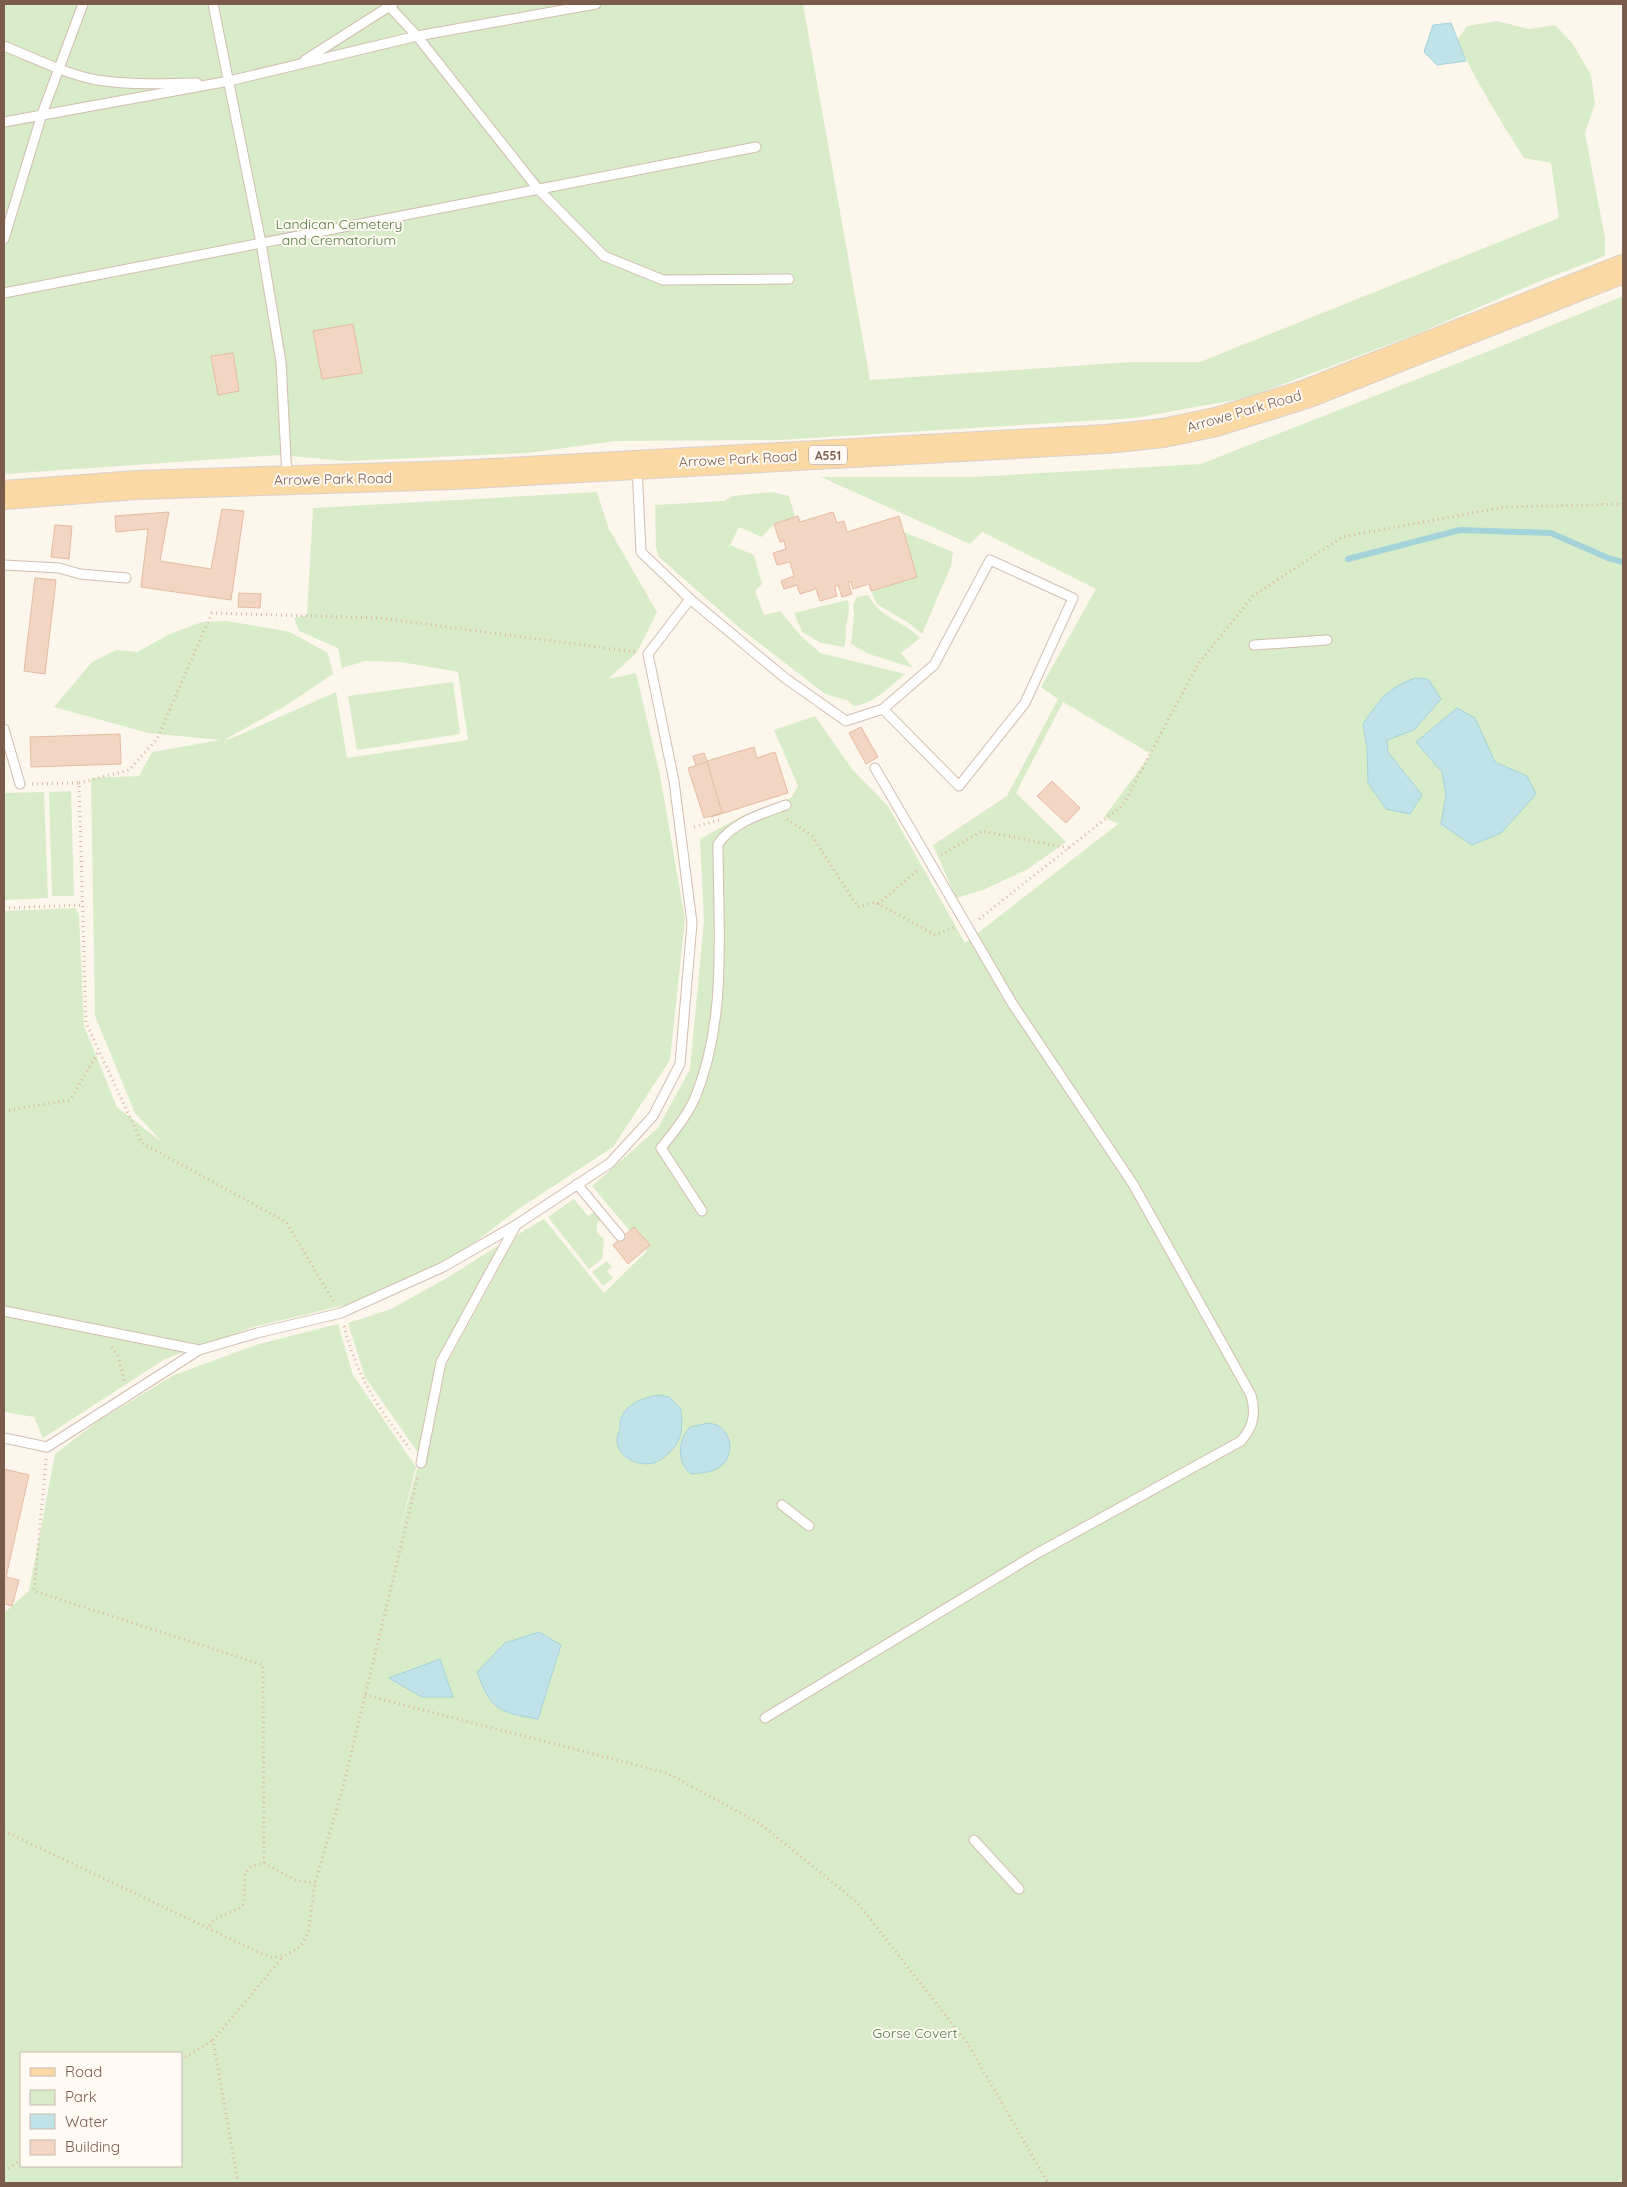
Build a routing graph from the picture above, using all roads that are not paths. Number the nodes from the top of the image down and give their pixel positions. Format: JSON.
{"nodes":[{"id":1,"x":83,"y":4,"type":"edge"},
{"id":2,"x":213,"y":4,"type":"edge"},
{"id":3,"x":596,"y":4,"type":"edge"},
{"id":4,"x":390,"y":5,"type":"edge"},
{"id":5,"x":417,"y":36,"type":"junction"},
{"id":6,"x":4,"y":46,"type":"edge"},
{"id":7,"x":59,"y":68,"type":"junction"},
{"id":8,"x":229,"y":81,"type":"junction"},
{"id":9,"x":42,"y":114,"type":"junction"},
{"id":10,"x":4,"y":122,"type":"edge"},
{"id":11,"x":756,"y":147,"type":"dead end"},
{"id":12,"x":538,"y":189,"type":"junction"},
{"id":13,"x":4,"y":240,"type":"edge"},
{"id":14,"x":261,"y":243,"type":"junction"},
{"id":15,"x":1623,"y":269,"type":"edge"},
{"id":16,"x":790,"y":279,"type":"dead end"},
{"id":17,"x":4,"y":293,"type":"edge"},
{"id":18,"x":637,"y":464,"type":"junction"},
{"id":19,"x":287,"y":480,"type":"junction"},
{"id":20,"x":4,"y":495,"type":"edge"},
{"id":21,"x":4,"y":565,"type":"edge"},
{"id":22,"x":126,"y":578,"type":"dead end"},
{"id":23,"x":690,"y":599,"type":"junction"},
{"id":24,"x":1327,"y":640,"type":"dead end"},
{"id":25,"x":1254,"y":645,"type":"dead end"},
{"id":26,"x":883,"y":709,"type":"junction"},
{"id":27,"x":4,"y":730,"type":"edge"},
{"id":28,"x":875,"y":768,"type":"dead end"},
{"id":29,"x":20,"y":784,"type":"road end"},
{"id":30,"x":786,"y":805,"type":"dead end"},
{"id":31,"x":577,"y":1184,"type":"junction"},
{"id":32,"x":702,"y":1211,"type":"dead end"},
{"id":33,"x":516,"y":1225,"type":"junction"},
{"id":34,"x":620,"y":1236,"type":"dead end"},
{"id":35,"x":4,"y":1311,"type":"edge"},
{"id":36,"x":199,"y":1350,"type":"junction"},
{"id":37,"x":4,"y":1438,"type":"edge"},
{"id":38,"x":421,"y":1463,"type":"road end"},
{"id":39,"x":782,"y":1505,"type":"dead end"},
{"id":40,"x":809,"y":1526,"type":"dead end"},
{"id":41,"x":765,"y":1718,"type":"dead end"},
{"id":42,"x":974,"y":1840,"type":"dead end"},
{"id":43,"x":1019,"y":1889,"type":"dead end"}],
"edges":[{"from":1,"to":7,"type":"lane"},
{"from":2,"to":8,"type":"lane"},
{"from":3,"to":5,"type":"lane"},
{"from":4,"to":5,"type":"lane"},
{"from":4,"to":8,"type":"lane"},
{"from":5,"to":8,"type":"lane"},
{"from":5,"to":12,"type":"lane"},
{"from":6,"to":7,"type":"lane"},
{"from":7,"to":8,"type":"lane"},
{"from":7,"to":9,"type":"lane"},
{"from":8,"to":9,"type":"lane"},
{"from":8,"to":14,"type":"lane"},
{"from":9,"to":10,"type":"lane"},
{"from":9,"to":13,"type":"lane"},
{"from":11,"to":12,"type":"lane"},
{"from":12,"to":14,"type":"lane"},
{"from":12,"to":16,"type":"lane"},
{"from":14,"to":17,"type":"lane"},
{"from":14,"to":19,"type":"lane"},
{"from":15,"to":18,"type":"main road","name":"Arrowe Park Road","number":"A551"},
{"from":18,"to":19,"type":"main road","name":"Arrowe Park Road","number":"A551"},
{"from":18,"to":23,"type":"lane"},
{"from":19,"to":20,"type":"main road","name":"Arrowe Park Road","number":"A551"},
{"from":21,"to":22,"type":"lane"},
{"from":23,"to":26,"type":"lane"},
{"from":23,"to":31,"type":"lane"},
{"from":24,"to":25,"type":"lane"},
{"from":26,"to":26,"type":"lane"},
{"from":27,"to":29,"type":"lane"},
{"from":28,"to":41,"type":"lane"},
{"from":30,"to":32,"type":"lane"},
{"from":31,"to":33,"type":"lane"},
{"from":31,"to":34,"type":"lane"},
{"from":33,"to":36,"type":"lane"},
{"from":33,"to":38,"type":"lane"},
{"from":35,"to":36,"type":"lane"},
{"from":36,"to":37,"type":"lane"},
{"from":39,"to":40,"type":"lane"},
{"from":42,"to":43,"type":"lane"}]}
